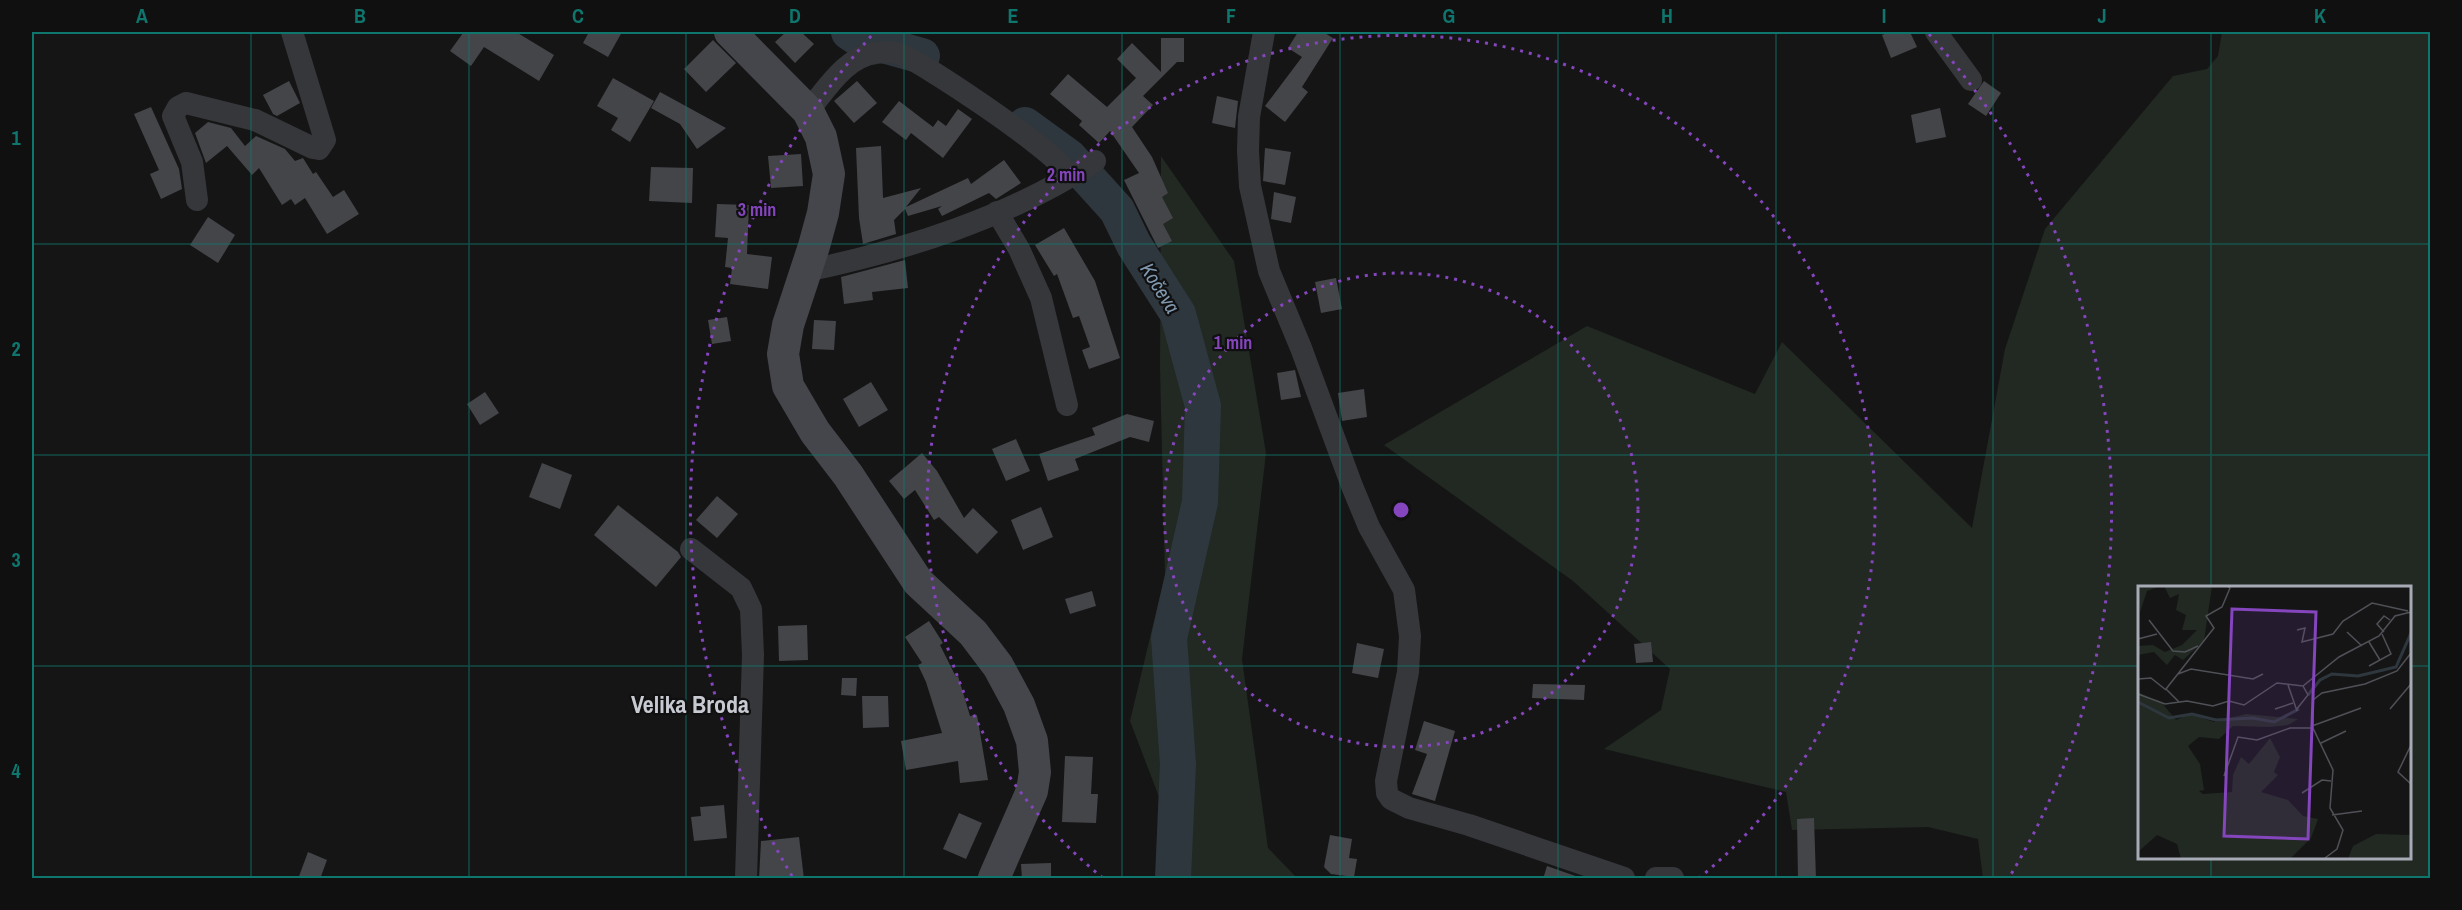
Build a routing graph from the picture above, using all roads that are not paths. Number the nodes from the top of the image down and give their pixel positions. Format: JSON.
{"nodes":[{"id":1,"x":292,"y":32,"type":"edge"},
{"id":2,"x":730,"y":32,"type":"edge"},
{"id":3,"x":1264,"y":32,"type":"edge"},
{"id":4,"x":1936,"y":32,"type":"edge"},
{"id":5,"x":1971,"y":80,"type":"dead end"},
{"id":6,"x":808,"y":111,"type":"junction"},
{"id":7,"x":1094,"y":162,"type":"dead end"},
{"id":8,"x":1068,"y":178,"type":"junction"},
{"id":9,"x":197,"y":200,"type":"dead end"},
{"id":10,"x":997,"y":212,"type":"junction"},
{"id":11,"x":806,"y":271,"type":"junction"},
{"id":12,"x":1067,"y":405,"type":"dead end"},
{"id":13,"x":691,"y":549,"type":"dead end"},
{"id":14,"x":746,"y":879,"type":"edge"},
{"id":15,"x":994,"y":879,"type":"edge"},
{"id":16,"x":1624,"y":879,"type":"edge"},
{"id":17,"x":1656,"y":879,"type":"edge"},
{"id":18,"x":1673,"y":879,"type":"edge"}],
"edges":[{"from":1,"to":9,"type":"street"},
{"from":2,"to":6,"type":"main road"},
{"from":3,"to":16,"type":"street"},
{"from":4,"to":5,"type":"street"},
{"from":6,"to":8,"type":"street"},
{"from":6,"to":11,"type":"main road"},
{"from":7,"to":8,"type":"street"},
{"from":8,"to":10,"type":"street"},
{"from":10,"to":11,"type":"street"},
{"from":10,"to":12,"type":"street"},
{"from":11,"to":15,"type":"main road"},
{"from":13,"to":14,"type":"street"},
{"from":17,"to":18,"type":"street"}]}
